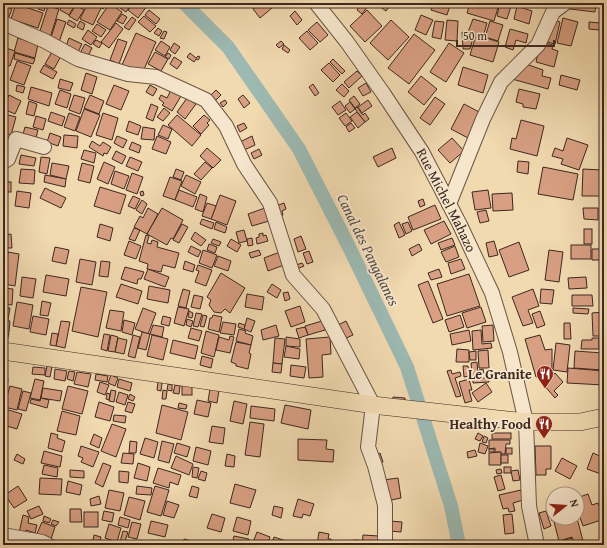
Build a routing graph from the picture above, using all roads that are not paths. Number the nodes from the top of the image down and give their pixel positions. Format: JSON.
{"nodes":[{"id":1,"x":316,"y":3,"type":"edge"},
{"id":2,"x":565,"y":3,"type":"edge"},
{"id":3,"x":3,"y":23,"type":"edge"},
{"id":4,"x":44,"y":147,"type":"dead end"},
{"id":5,"x":3,"y":162,"type":"edge"},
{"id":6,"x":449,"y":204,"type":"junction"},
{"id":7,"x":3,"y":351,"type":"edge"},
{"id":8,"x":377,"y":406,"type":"junction"},
{"id":9,"x":604,"y":417,"type":"edge"},
{"id":10,"x":526,"y":422,"type":"junction"},
{"id":11,"x":3,"y":535,"type":"edge"},
{"id":12,"x":48,"y":545,"type":"edge"},
{"id":13,"x":385,"y":545,"type":"edge"},
{"id":14,"x":537,"y":545,"type":"edge"}],
"edges":[{"from":1,"to":6,"type":"street","name":"Rue Michel Mahazo"},
{"from":2,"to":6,"type":"street"},
{"from":3,"to":8,"type":"street"},
{"from":4,"to":5,"type":"street"},
{"from":6,"to":10,"type":"street","name":"Rue Michel Mahazo"},
{"from":7,"to":8,"type":"main road"},
{"from":8,"to":10,"type":"main road"},
{"from":8,"to":13,"type":"street"},
{"from":9,"to":10,"type":"main road"},
{"from":10,"to":14,"type":"street","name":"Rue Michel Mahazo"},
{"from":11,"to":12,"type":"street"}]}
